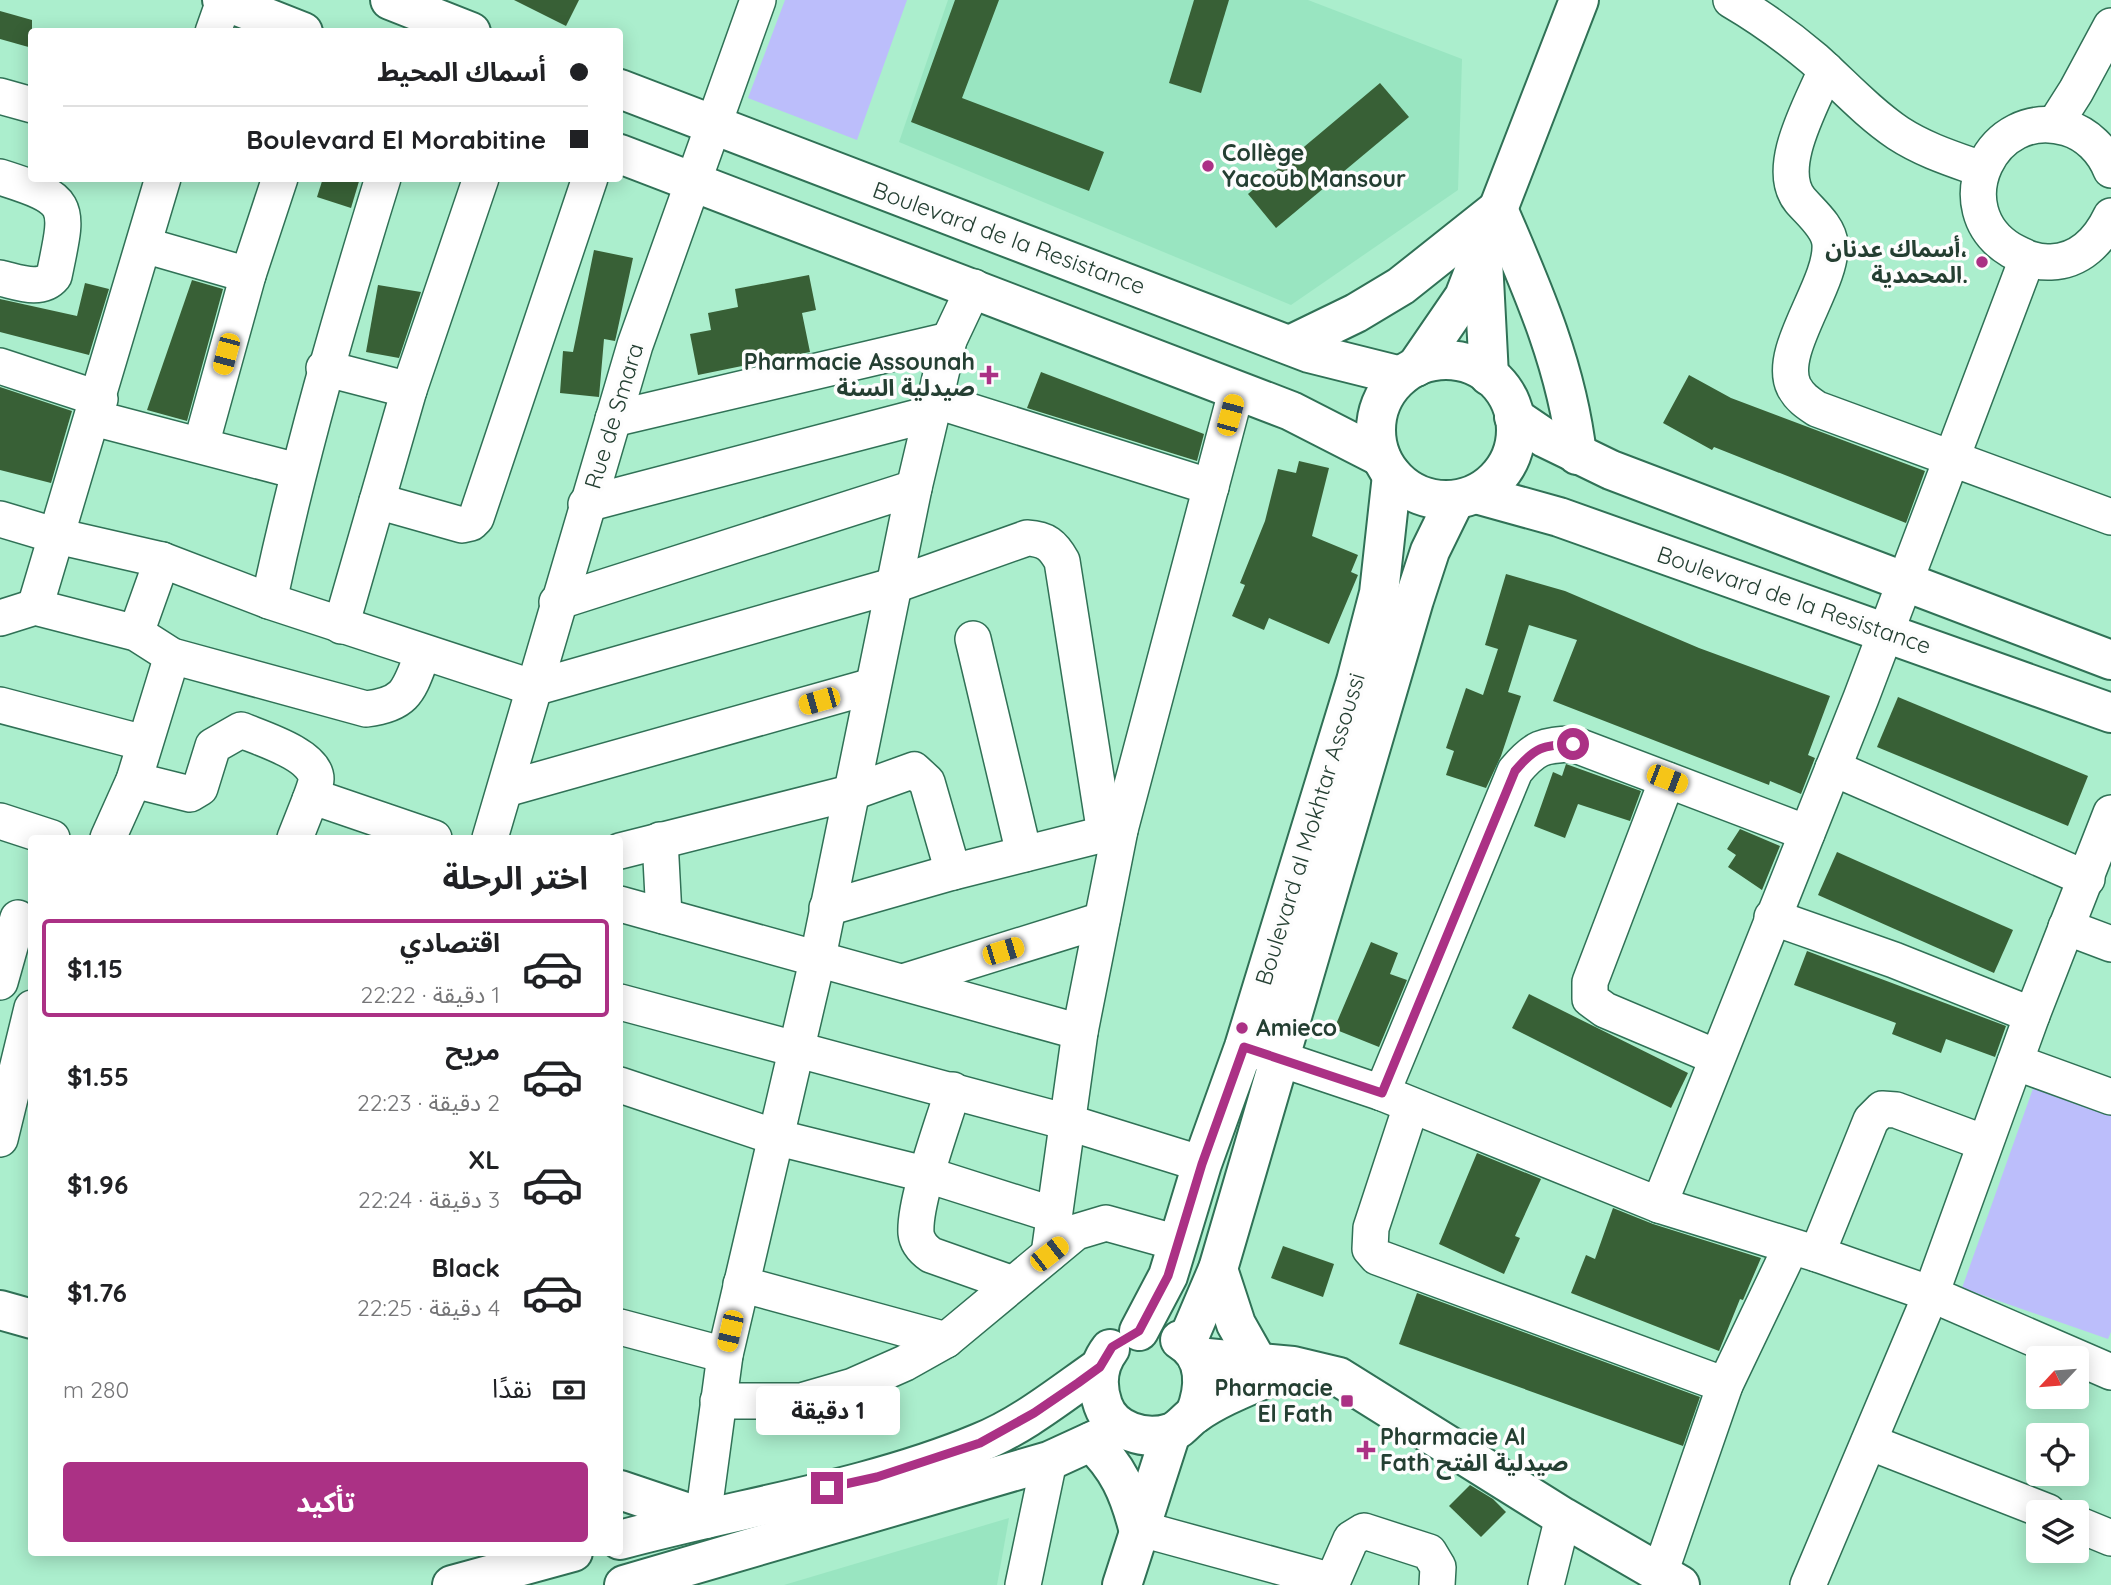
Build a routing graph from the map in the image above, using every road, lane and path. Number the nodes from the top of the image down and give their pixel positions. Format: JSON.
{"nodes":[{"id":1,"x":223,"y":0,"type":"edge"},
{"id":2,"x":390,"y":0,"type":"edge"},
{"id":3,"x":758,"y":0,"type":"edge"},
{"id":4,"x":1578,"y":0,"type":"edge"},
{"id":5,"x":1731,"y":0,"type":"edge"},
{"id":6,"x":2111,"y":26,"type":"edge"},
{"id":7,"x":214,"y":28,"type":"edge"},
{"id":8,"x":293,"y":28,"type":"edge"},
{"id":9,"x":461,"y":28,"type":"edge"},
{"id":10,"x":1826,"y":70,"type":"junction"},
{"id":11,"x":623,"y":90,"type":"edge"},
{"id":12,"x":0,"y":96,"type":"edge"},
{"id":13,"x":28,"y":104,"type":"edge"},
{"id":14,"x":2055,"y":124,"type":"junction"},
{"id":15,"x":711,"y":125,"type":"junction"},
{"id":16,"x":623,"y":155,"type":"edge"},
{"id":17,"x":1981,"y":169,"type":"junction"},
{"id":18,"x":2111,"y":170,"type":"edge"},
{"id":19,"x":0,"y":177,"type":"edge"},
{"id":20,"x":162,"y":182,"type":"edge"},
{"id":21,"x":279,"y":182,"type":"edge"},
{"id":22,"x":382,"y":182,"type":"edge"},
{"id":23,"x":480,"y":182,"type":"edge"},
{"id":24,"x":589,"y":182,"type":"edge"},
{"id":25,"x":692,"y":183,"type":"junction"},
{"id":26,"x":1499,"y":209,"type":"junction"},
{"id":27,"x":2111,"y":216,"type":"edge"},
{"id":28,"x":144,"y":245,"type":"junction"},
{"id":29,"x":1483,"y":251,"type":"junction"},
{"id":30,"x":2027,"y":259,"type":"junction"},
{"id":31,"x":248,"y":275,"type":"junction"},
{"id":32,"x":0,"y":278,"type":"edge"},
{"id":33,"x":974,"y":287,"type":"junction"},
{"id":34,"x":949,"y":340,"type":"junction"},
{"id":35,"x":1290,"y":345,"type":"junction"},
{"id":36,"x":0,"y":366,"type":"edge"},
{"id":37,"x":324,"y":368,"type":"junction"},
{"id":38,"x":1408,"y":371,"type":"junction"},
{"id":39,"x":1489,"y":376,"type":"junction"},
{"id":40,"x":409,"y":390,"type":"junction"},
{"id":41,"x":1236,"y":392,"type":"junction"},
{"id":42,"x":932,"y":407,"type":"junction"},
{"id":43,"x":97,"y":409,"type":"junction"},
{"id":44,"x":1514,"y":417,"type":"junction"},
{"id":45,"x":613,"y":419,"type":"junction"},
{"id":46,"x":201,"y":445,"type":"junction"},
{"id":47,"x":1577,"y":455,"type":"junction"},
{"id":48,"x":1953,"y":460,"type":"junction"},
{"id":49,"x":1386,"y":466,"type":"junction"},
{"id":50,"x":296,"y":471,"type":"junction"},
{"id":51,"x":1211,"y":487,"type":"junction"},
{"id":52,"x":914,"y":488,"type":"junction"},
{"id":53,"x":1465,"y":497,"type":"junction"},
{"id":54,"x":377,"y":501,"type":"junction"},
{"id":55,"x":586,"y":504,"type":"junction"},
{"id":56,"x":2111,"y":517,"type":"edge"},
{"id":57,"x":0,"y":519,"type":"edge"},
{"id":58,"x":57,"y":537,"type":"junction"},
{"id":59,"x":162,"y":560,"type":"junction"},
{"id":60,"x":1906,"y":582,"type":"junction"},
{"id":61,"x":892,"y":586,"type":"junction"},
{"id":62,"x":268,"y":601,"type":"junction"},
{"id":63,"x":557,"y":602,"type":"junction"},
{"id":64,"x":36,"y":607,"type":"junction"},
{"id":65,"x":0,"y":618,"type":"edge"},
{"id":66,"x":341,"y":625,"type":"junction"},
{"id":67,"x":1886,"y":632,"type":"junction"},
{"id":68,"x":136,"y":633,"type":"junction"},
{"id":69,"x":974,"y":639,"type":"dead end"},
{"id":70,"x":423,"y":653,"type":"junction"},
{"id":71,"x":172,"y":656,"type":"junction"},
{"id":72,"x":2111,"y":660,"type":"edge"},
{"id":73,"x":872,"y":686,"type":"junction"},
{"id":74,"x":534,"y":688,"type":"junction"},
{"id":75,"x":0,"y":705,"type":"edge"},
{"id":76,"x":2111,"y":713,"type":"edge"},
{"id":77,"x":144,"y":743,"type":"junction"},
{"id":78,"x":1833,"y":768,"type":"junction"},
{"id":79,"x":1667,"y":779,"type":"junction"},
{"id":80,"x":134,"y":780,"type":"junction"},
{"id":81,"x":506,"y":789,"type":"junction"},
{"id":82,"x":850,"y":793,"type":"junction"},
{"id":83,"x":310,"y":800,"type":"junction"},
{"id":84,"x":2111,"y":813,"type":"edge"},
{"id":85,"x":0,"y":821,"type":"edge"},
{"id":86,"x":1112,"y":832,"type":"junction"},
{"id":87,"x":1807,"y":833,"type":"junction"},
{"id":88,"x":43,"y":835,"type":"edge"},
{"id":89,"x":109,"y":835,"type":"edge"},
{"id":90,"x":296,"y":835,"type":"edge"},
{"id":91,"x":425,"y":835,"type":"edge"},
{"id":92,"x":490,"y":835,"type":"edge"},
{"id":93,"x":660,"y":840,"type":"junction"},
{"id":94,"x":623,"y":850,"type":"edge"},
{"id":95,"x":1024,"y":854,"type":"junction"},
{"id":96,"x":953,"y":872,"type":"junction"},
{"id":97,"x":2087,"y":879,"type":"junction"},
{"id":98,"x":623,"y":905,"type":"edge"},
{"id":99,"x":827,"y":908,"type":"junction"},
{"id":100,"x":664,"y":916,"type":"junction"},
{"id":101,"x":1772,"y":917,"type":"junction"},
{"id":102,"x":16,"y":918,"type":"edge"},
{"id":103,"x":1102,"y":920,"type":"junction"},
{"id":104,"x":2066,"y":927,"type":"junction"},
{"id":105,"x":2111,"y":944,"type":"edge"},
{"id":106,"x":818,"y":957,"type":"junction"},
{"id":107,"x":0,"y":982,"type":"edge"},
{"id":108,"x":903,"y":982,"type":"junction"},
{"id":109,"x":0,"y":995,"type":"edge"},
{"id":110,"x":623,"y":1003,"type":"edge"},
{"id":111,"x":28,"y":1006,"type":"edge"},
{"id":112,"x":2032,"y":1015,"type":"junction"},
{"id":113,"x":28,"y":1026,"type":"edge"},
{"id":114,"x":1080,"y":1032,"type":"junction"},
{"id":115,"x":795,"y":1047,"type":"junction"},
{"id":116,"x":1244,"y":1047,"type":"junction"},
{"id":117,"x":1716,"y":1057,"type":"junction"},
{"id":118,"x":1281,"y":1060,"type":"junction"},
{"id":119,"x":2015,"y":1062,"type":"junction"},
{"id":120,"x":623,"y":1086,"type":"edge"},
{"id":121,"x":953,"y":1090,"type":"junction"},
{"id":122,"x":14,"y":1091,"type":"edge"},
{"id":123,"x":2111,"y":1097,"type":"edge"},
{"id":124,"x":1396,"y":1100,"type":"junction"},
{"id":125,"x":1067,"y":1122,"type":"junction"},
{"id":126,"x":775,"y":1137,"type":"junction"},
{"id":127,"x":0,"y":1139,"type":"edge"},
{"id":128,"x":1985,"y":1143,"type":"junction"},
{"id":129,"x":1202,"y":1164,"type":"junction"},
{"id":130,"x":929,"y":1175,"type":"junction"},
{"id":131,"x":1659,"y":1205,"type":"junction"},
{"id":132,"x":1054,"y":1215,"type":"junction"},
{"id":133,"x":1178,"y":1244,"type":"junction"},
{"id":134,"x":1804,"y":1250,"type":"junction"},
{"id":135,"x":1049,"y":1254,"type":"junction"},
{"id":136,"x":1218,"y":1269,"type":"junction"},
{"id":137,"x":741,"y":1284,"type":"junction"},
{"id":138,"x":1013,"y":1284,"type":"junction"},
{"id":139,"x":1931,"y":1294,"type":"junction"},
{"id":140,"x":0,"y":1310,"type":"edge"},
{"id":141,"x":28,"y":1318,"type":"edge"},
{"id":142,"x":623,"y":1328,"type":"edge"},
{"id":143,"x":1139,"y":1331,"type":"junction"},
{"id":144,"x":946,"y":1340,"type":"junction"},
{"id":145,"x":1191,"y":1350,"type":"junction"},
{"id":146,"x":724,"y":1355,"type":"junction"},
{"id":147,"x":1276,"y":1365,"type":"junction"},
{"id":148,"x":1100,"y":1367,"type":"junction"},
{"id":149,"x":2110,"y":1370,"type":"edge"},
{"id":150,"x":1726,"y":1385,"type":"junction"},
{"id":151,"x":718,"y":1401,"type":"junction"},
{"id":152,"x":1183,"y":1423,"type":"junction"},
{"id":153,"x":1106,"y":1435,"type":"junction"},
{"id":154,"x":1869,"y":1442,"type":"junction"},
{"id":155,"x":1049,"y":1461,"type":"junction"},
{"id":156,"x":623,"y":1491,"type":"edge"},
{"id":157,"x":2026,"y":1503,"type":"edge"},
{"id":158,"x":1563,"y":1517,"type":"junction"},
{"id":159,"x":703,"y":1518,"type":"junction"},
{"id":160,"x":1138,"y":1528,"type":"junction"},
{"id":161,"x":2089,"y":1529,"type":"edge"},
{"id":162,"x":2111,"y":1538,"type":"edge"},
{"id":163,"x":623,"y":1539,"type":"edge"},
{"id":164,"x":770,"y":1542,"type":"junction"},
{"id":165,"x":554,"y":1563,"type":"edge"},
{"id":166,"x":1670,"y":1579,"type":"edge"},
{"id":167,"x":1332,"y":1583,"type":"edge"},
{"id":168,"x":452,"y":1585,"type":"edge"},
{"id":169,"x":624,"y":1585,"type":"edge"},
{"id":170,"x":1023,"y":1585,"type":"edge"},
{"id":171,"x":1122,"y":1585,"type":"edge"},
{"id":172,"x":1437,"y":1585,"type":"edge"},
{"id":173,"x":1546,"y":1585,"type":"edge"},
{"id":174,"x":1808,"y":1585,"type":"edge"}],
"edges":[{"from":1,"to":7,"type":"street"},
{"from":1,"to":8,"type":"street"},
{"from":2,"to":9,"type":"street"},
{"from":3,"to":15,"type":"street","name":"Rue de Smara"},
{"from":4,"to":26,"type":"street"},
{"from":5,"to":10,"type":"street"},
{"from":6,"to":14,"type":"street"},
{"from":10,"to":17,"type":"street"},
{"from":10,"to":48,"type":"street"},
{"from":11,"to":15,"type":"street","name":"Boulevard de la Resistance"},
{"from":12,"to":13,"type":"street"},
{"from":14,"to":17,"type":"street"},
{"from":14,"to":18,"type":"street"},
{"from":15,"to":25,"type":"street","name":"Rue de Smara"},
{"from":15,"to":35,"type":"street","name":"Boulevard de la Resistance"},
{"from":16,"to":25,"type":"street"},
{"from":17,"to":30,"type":"street"},
{"from":19,"to":32,"type":"street"},
{"from":20,"to":28,"type":"street"},
{"from":21,"to":31,"type":"street"},
{"from":22,"to":37,"type":"street"},
{"from":23,"to":40,"type":"street"},
{"from":24,"to":54,"type":"street"},
{"from":25,"to":33,"type":"street"},
{"from":25,"to":45,"type":"street","name":"Rue de Smara"},
{"from":26,"to":29,"type":"street"},
{"from":26,"to":35,"type":"street"},
{"from":26,"to":47,"type":"street"},
{"from":27,"to":30,"type":"street"},
{"from":28,"to":31,"type":"street"},
{"from":28,"to":43,"type":"street"},
{"from":29,"to":38,"type":"street"},
{"from":29,"to":39,"type":"street"},
{"from":30,"to":48,"type":"street"},
{"from":31,"to":46,"type":"street"},
{"from":33,"to":34,"type":"street"},
{"from":33,"to":41,"type":"street"},
{"from":34,"to":42,"type":"street"},
{"from":34,"to":45,"type":"street"},
{"from":35,"to":38,"type":"street","name":"Boulevard de la Resistance"},
{"from":36,"to":43,"type":"street"},
{"from":37,"to":40,"type":"street"},
{"from":37,"to":50,"type":"street"},
{"from":38,"to":39,"type":"street"},
{"from":38,"to":49,"type":"street"},
{"from":39,"to":44,"type":"street"},
{"from":40,"to":54,"type":"street"},
{"from":41,"to":49,"type":"street"},
{"from":41,"to":51,"type":"street"},
{"from":42,"to":51,"type":"street"},
{"from":42,"to":52,"type":"street"},
{"from":42,"to":55,"type":"street"},
{"from":43,"to":46,"type":"street"},
{"from":43,"to":58,"type":"street"},
{"from":44,"to":47,"type":"street"},
{"from":44,"to":53,"type":"street"},
{"from":45,"to":55,"type":"street","name":"Rue de Smara"},
{"from":46,"to":50,"type":"street"},
{"from":47,"to":60,"type":"street"},
{"from":48,"to":56,"type":"street"},
{"from":48,"to":60,"type":"street"},
{"from":49,"to":53,"type":"street"},
{"from":49,"to":116,"type":"street","name":"Boulevard al Mokhtar Assoussi"},
{"from":50,"to":62,"type":"street"},
{"from":51,"to":86,"type":"street"},
{"from":52,"to":61,"type":"street"},
{"from":52,"to":63,"type":"street"},
{"from":53,"to":67,"type":"street","name":"Boulevard de la Resistance"},
{"from":53,"to":118,"type":"street","name":"Boulevard al Mokhtar Assoussi"},
{"from":54,"to":66,"type":"street"},
{"from":55,"to":63,"type":"street","name":"Rue de Smara"},
{"from":57,"to":58,"type":"street"},
{"from":58,"to":59,"type":"street"},
{"from":58,"to":64,"type":"street"},
{"from":59,"to":62,"type":"street"},
{"from":59,"to":68,"type":"street"},
{"from":60,"to":67,"type":"street"},
{"from":60,"to":72,"type":"street"},
{"from":61,"to":73,"type":"street"},
{"from":61,"to":74,"type":"street"},
{"from":61,"to":86,"type":"street"},
{"from":62,"to":66,"type":"street"},
{"from":63,"to":74,"type":"street","name":"Rue de Smara"},
{"from":64,"to":65,"type":"street"},
{"from":64,"to":68,"type":"street"},
{"from":66,"to":70,"type":"street"},
{"from":67,"to":76,"type":"street","name":"Boulevard de la Resistance"},
{"from":67,"to":78,"type":"street"},
{"from":68,"to":71,"type":"street"},
{"from":69,"to":95,"type":"street"},
{"from":70,"to":71,"type":"street"},
{"from":70,"to":74,"type":"street"},
{"from":71,"to":77,"type":"street"},
{"from":73,"to":81,"type":"street"},
{"from":73,"to":82,"type":"street"},
{"from":74,"to":81,"type":"street","name":"Rue de Smara"},
{"from":75,"to":77,"type":"street"},
{"from":77,"to":80,"type":"street"},
{"from":78,"to":87,"type":"street"},
{"from":78,"to":97,"type":"street"},
{"from":79,"to":87,"type":"street"},
{"from":79,"to":117,"type":"street"},
{"from":79,"to":124,"type":"street"},
{"from":80,"to":83,"type":"street"},
{"from":80,"to":89,"type":"street"},
{"from":81,"to":92,"type":"street","name":"Rue de Smara"},
{"from":82,"to":93,"type":"street"},
{"from":82,"to":96,"type":"street"},
{"from":82,"to":99,"type":"street"},
{"from":83,"to":90,"type":"street"},
{"from":83,"to":91,"type":"street"},
{"from":84,"to":97,"type":"street"},
{"from":85,"to":88,"type":"street"},
{"from":86,"to":95,"type":"street"},
{"from":86,"to":103,"type":"street"},
{"from":87,"to":101,"type":"street"},
{"from":93,"to":94,"type":"street"},
{"from":93,"to":100,"type":"street"},
{"from":95,"to":96,"type":"street"},
{"from":96,"to":99,"type":"street"},
{"from":97,"to":104,"type":"street"},
{"from":98,"to":100,"type":"street"},
{"from":99,"to":106,"type":"street"},
{"from":100,"to":106,"type":"street"},
{"from":101,"to":112,"type":"street"},
{"from":101,"to":117,"type":"street"},
{"from":102,"to":107,"type":"street"},
{"from":103,"to":108,"type":"street"},
{"from":103,"to":114,"type":"street"},
{"from":104,"to":105,"type":"street"},
{"from":104,"to":112,"type":"street"},
{"from":106,"to":108,"type":"street"},
{"from":106,"to":115,"type":"street"},
{"from":108,"to":114,"type":"street"},
{"from":109,"to":111,"type":"street"},
{"from":110,"to":115,"type":"street"},
{"from":112,"to":119,"type":"street"},
{"from":113,"to":122,"type":"street"},
{"from":114,"to":125,"type":"street"},
{"from":115,"to":121,"type":"street"},
{"from":115,"to":126,"type":"street"},
{"from":116,"to":118,"type":"street"},
{"from":116,"to":129,"type":"street","name":"Boulevard al Mokhtar Assoussi"},
{"from":117,"to":131,"type":"street"},
{"from":118,"to":124,"type":"street"},
{"from":118,"to":136,"type":"street","name":"Boulevard al Mokhtar Assoussi"},
{"from":119,"to":123,"type":"street"},
{"from":119,"to":128,"type":"street"},
{"from":120,"to":126,"type":"street"},
{"from":121,"to":125,"type":"street"},
{"from":121,"to":130,"type":"street"},
{"from":122,"to":127,"type":"street"},
{"from":124,"to":131,"type":"street"},
{"from":124,"to":150,"type":"street"},
{"from":125,"to":129,"type":"street"},
{"from":125,"to":132,"type":"street"},
{"from":126,"to":130,"type":"street"},
{"from":126,"to":137,"type":"street"},
{"from":128,"to":134,"type":"street"},
{"from":128,"to":139,"type":"street"},
{"from":129,"to":133,"type":"street","name":"Boulevard al Mokhtar Assoussi"},
{"from":130,"to":132,"type":"street"},
{"from":130,"to":138,"type":"street"},
{"from":131,"to":134,"type":"street"},
{"from":132,"to":135,"type":"street"},
{"from":133,"to":135,"type":"street"},
{"from":133,"to":143,"type":"street","name":"Boulevard al Mokhtar Assoussi"},
{"from":134,"to":139,"type":"street"},
{"from":134,"to":150,"type":"street"},
{"from":135,"to":138,"type":"street"},
{"from":136,"to":145,"type":"street","name":"Boulevard al Mokhtar Assoussi"},
{"from":136,"to":147,"type":"street"},
{"from":137,"to":144,"type":"street"},
{"from":137,"to":146,"type":"street"},
{"from":138,"to":144,"type":"street"},
{"from":139,"to":149,"type":"street"},
{"from":139,"to":154,"type":"street"},
{"from":140,"to":141,"type":"street"},
{"from":142,"to":146,"type":"street"},
{"from":143,"to":145,"type":"street"},
{"from":143,"to":148,"type":"street"},
{"from":144,"to":151,"type":"street"},
{"from":145,"to":147,"type":"street"},
{"from":145,"to":152,"type":"street"},
{"from":146,"to":151,"type":"street"},
{"from":147,"to":152,"type":"street"},
{"from":147,"to":158,"type":"street"},
{"from":148,"to":153,"type":"street"},
{"from":148,"to":159,"type":"street"},
{"from":150,"to":166,"type":"street"},
{"from":151,"to":159,"type":"street"},
{"from":152,"to":153,"type":"street"},
{"from":152,"to":160,"type":"street"},
{"from":153,"to":155,"type":"street"},
{"from":153,"to":160,"type":"street"},
{"from":154,"to":157,"type":"street"},
{"from":154,"to":174,"type":"street"},
{"from":155,"to":164,"type":"street"},
{"from":155,"to":170,"type":"street"},
{"from":156,"to":159,"type":"street"},
{"from":158,"to":166,"type":"street"},
{"from":158,"to":173,"type":"street"},
{"from":159,"to":163,"type":"street"},
{"from":159,"to":164,"type":"street"},
{"from":160,"to":167,"type":"street"},
{"from":160,"to":171,"type":"street"},
{"from":161,"to":162,"type":"street"},
{"from":164,"to":169,"type":"street"},
{"from":165,"to":168,"type":"street"},
{"from":167,"to":172,"type":"street"}]}
